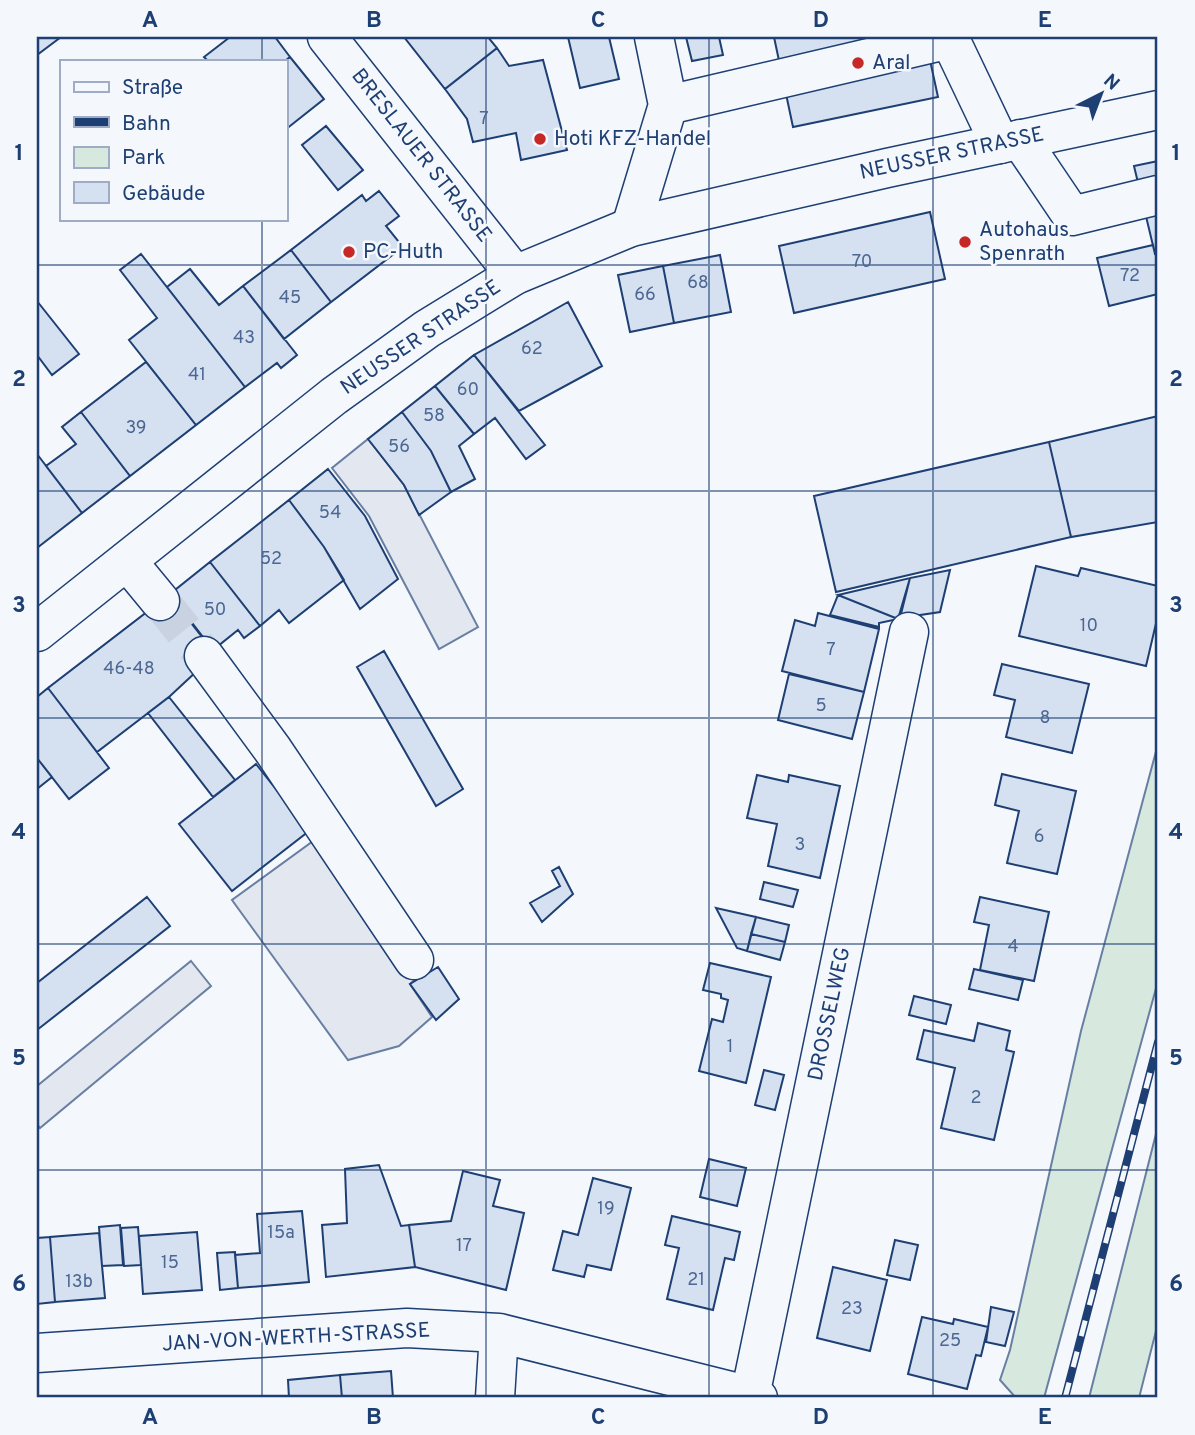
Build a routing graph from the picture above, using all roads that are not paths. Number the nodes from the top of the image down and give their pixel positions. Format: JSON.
{"nodes":[{"id":1,"x":327,"y":37,"type":"edge"},
{"id":2,"x":654,"y":37,"type":"edge"},
{"id":3,"x":950,"y":38,"type":"edge"},
{"id":4,"x":668,"y":104,"type":"junction"},
{"id":5,"x":1158,"y":110,"type":"edge"},
{"id":6,"x":1010,"y":142,"type":"junction"},
{"id":7,"x":1158,"y":195,"type":"edge"},
{"id":8,"x":631,"y":227,"type":"junction"},
{"id":9,"x":515,"y":275,"type":"junction"},
{"id":10,"x":127,"y":561,"type":"junction"},
{"id":11,"x":160,"y":601,"type":"tunnel mouth"},
{"id":12,"x":37,"y":632,"type":"edge"},
{"id":13,"x":909,"y":632,"type":"dead end"},
{"id":14,"x":204,"y":656,"type":"tunnel mouth"},
{"id":15,"x":414,"y":960,"type":"dead end"},
{"id":16,"x":499,"y":1333,"type":"junction"},
{"id":17,"x":37,"y":1353,"type":"edge"},
{"id":18,"x":754,"y":1397,"type":"edge"},
{"id":19,"x":495,"y":1398,"type":"edge"}],
"edges":[{"from":1,"to":9,"type":"street","name":"BRESLAUER STRASSE"},
{"from":2,"to":4,"type":"street"},
{"from":3,"to":4,"type":"street"},
{"from":3,"to":6,"type":"street"},
{"from":4,"to":8,"type":"street"},
{"from":5,"to":6,"type":"street","name":"NEUSSER STRASSE"},
{"from":6,"to":7,"type":"street"},
{"from":6,"to":8,"type":"street","name":"NEUSSER STRASSE"},
{"from":8,"to":9,"type":"street","name":"NEUSSER STRASSE"},
{"from":9,"to":10,"type":"street","name":"NEUSSER STRASSE"},
{"from":10,"to":11,"type":"street"},
{"from":10,"to":12,"type":"street","name":"NEUSSER STRASSE"},
{"from":13,"to":18,"type":"street","name":"DROSSELWEG"},
{"from":14,"to":15,"type":"street"},
{"from":16,"to":17,"type":"street","name":"JAN-VON-WERTH-STRASSE"},
{"from":16,"to":18,"type":"street","name":"JAN-VON-WERTH-STRASSE"},
{"from":16,"to":19,"type":"street"}]}
